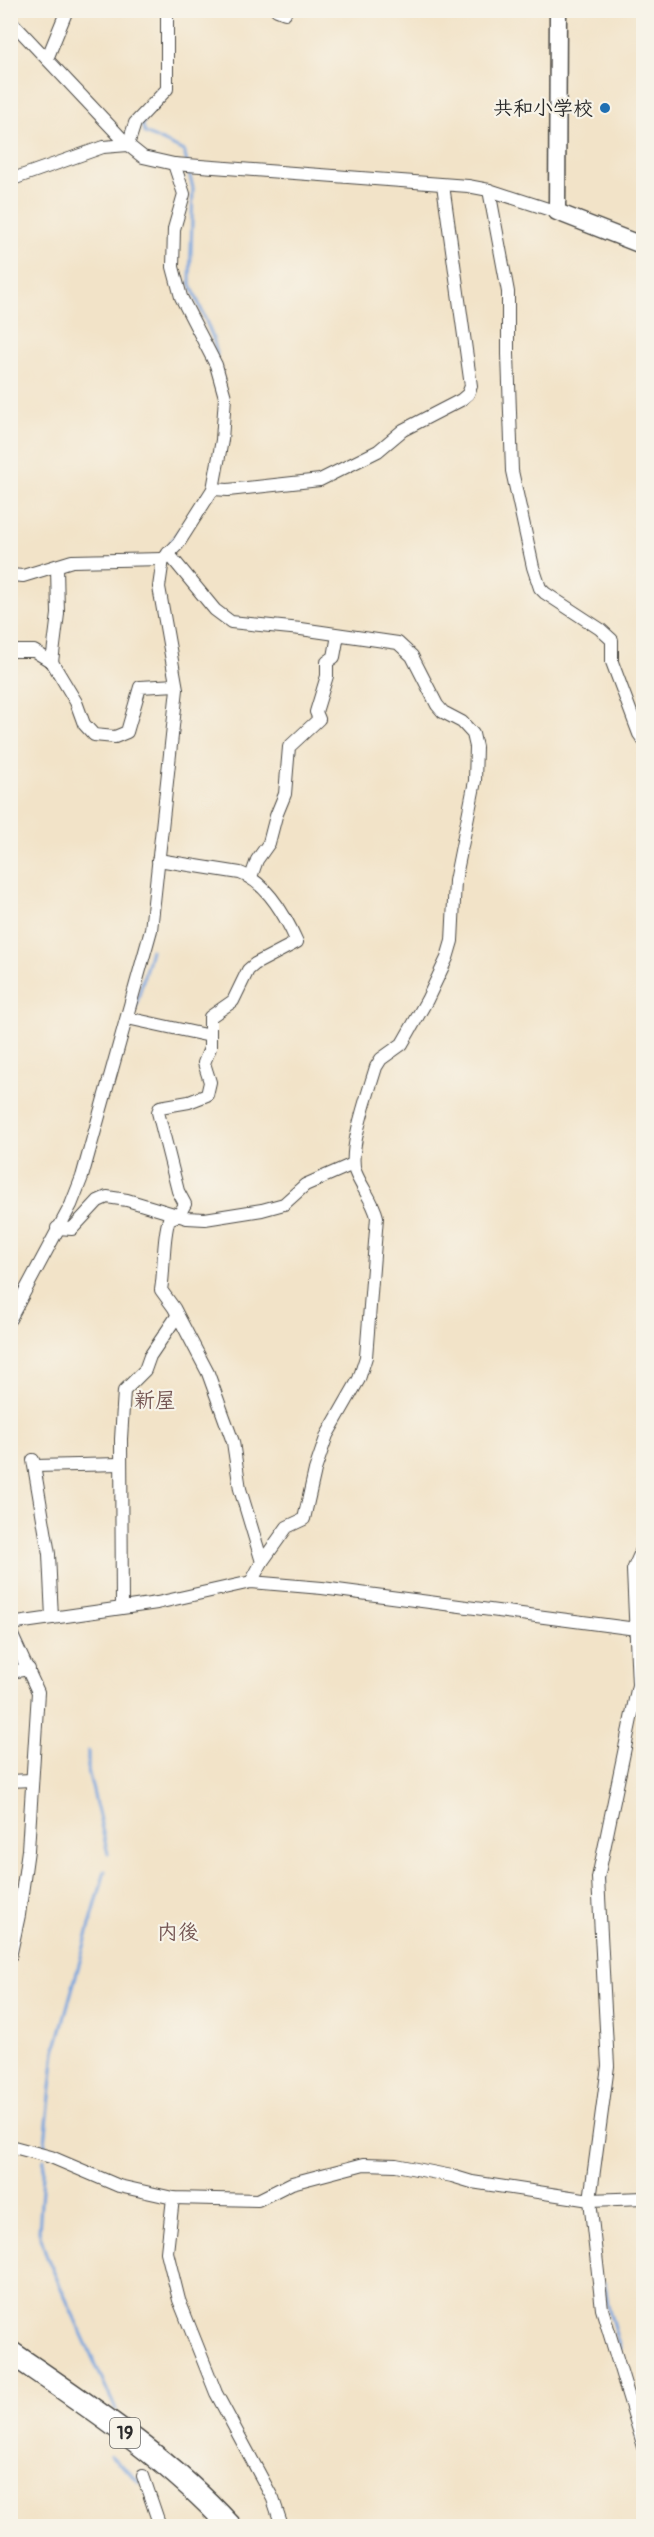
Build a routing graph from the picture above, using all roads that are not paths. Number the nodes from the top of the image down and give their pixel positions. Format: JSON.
{"nodes":[{"id":1,"x":67,"y":10,"type":"edge"},
{"id":2,"x":167,"y":10,"type":"edge"},
{"id":3,"x":558,"y":10,"type":"edge"},
{"id":4,"x":10,"y":20,"type":"edge"},
{"id":5,"x":47,"y":59,"type":"junction"},
{"id":6,"x":128,"y":145,"type":"junction"},
{"id":7,"x":174,"y":164,"type":"junction"},
{"id":8,"x":10,"y":180,"type":"edge"},
{"id":9,"x":443,"y":185,"type":"junction"},
{"id":10,"x":489,"y":190,"type":"junction"},
{"id":11,"x":557,"y":212,"type":"junction"},
{"id":12,"x":644,"y":246,"type":"edge"},
{"id":13,"x":213,"y":489,"type":"junction"},
{"id":14,"x":166,"y":556,"type":"junction"},
{"id":15,"x":57,"y":566,"type":"junction"},
{"id":16,"x":10,"y":575,"type":"edge"},
{"id":17,"x":338,"y":635,"type":"junction"},
{"id":18,"x":10,"y":651,"type":"edge"},
{"id":19,"x":52,"y":662,"type":"junction"},
{"id":20,"x":176,"y":685,"type":"junction"},
{"id":21,"x":644,"y":741,"type":"edge"},
{"id":22,"x":158,"y":860,"type":"junction"},
{"id":23,"x":251,"y":877,"type":"junction"},
{"id":24,"x":128,"y":1018,"type":"junction"},
{"id":25,"x":210,"y":1036,"type":"junction"},
{"id":26,"x":353,"y":1164,"type":"junction"},
{"id":27,"x":179,"y":1215,"type":"junction"},
{"id":28,"x":57,"y":1228,"type":"junction"},
{"id":29,"x":177,"y":1316,"type":"junction"},
{"id":30,"x":10,"y":1319,"type":"edge"},
{"id":31,"x":121,"y":1464,"type":"junction"},
{"id":32,"x":644,"y":1545,"type":"edge"},
{"id":33,"x":262,"y":1562,"type":"junction"},
{"id":34,"x":251,"y":1582,"type":"junction"},
{"id":35,"x":122,"y":1606,"type":"junction"},
{"id":36,"x":52,"y":1618,"type":"junction"},
{"id":37,"x":10,"y":1624,"type":"edge"},
{"id":38,"x":639,"y":1629,"type":"edge"},
{"id":39,"x":10,"y":1631,"type":"edge"},
{"id":40,"x":28,"y":1669,"type":"junction"},
{"id":41,"x":10,"y":1672,"type":"edge"},
{"id":42,"x":32,"y":1780,"type":"junction"},
{"id":43,"x":10,"y":1781,"type":"edge"},
{"id":44,"x":11,"y":1954,"type":"edge"},
{"id":45,"x":10,"y":2146,"type":"edge"},
{"id":46,"x":173,"y":2198,"type":"junction"},
{"id":47,"x":644,"y":2198,"type":"edge"},
{"id":48,"x":590,"y":2200,"type":"junction"},
{"id":49,"x":10,"y":2352,"type":"edge"},
{"id":50,"x":10,"y":2370,"type":"edge"},
{"id":51,"x":644,"y":2447,"type":"edge"},
{"id":52,"x":143,"y":2476,"type":"dead end"},
{"id":53,"x":160,"y":2526,"type":"edge"},
{"id":54,"x":229,"y":2526,"type":"edge"},
{"id":55,"x":282,"y":2526,"type":"edge"}],
"edges":[{"from":1,"to":5,"type":"street"},
{"from":2,"to":6,"type":"street"},
{"from":3,"to":11,"type":"street"},
{"from":4,"to":5,"type":"street"},
{"from":5,"to":6,"type":"street"},
{"from":6,"to":7,"type":"street"},
{"from":6,"to":8,"type":"street"},
{"from":7,"to":9,"type":"street"},
{"from":7,"to":13,"type":"street"},
{"from":9,"to":10,"type":"street"},
{"from":9,"to":13,"type":"street"},
{"from":10,"to":11,"type":"street"},
{"from":10,"to":21,"type":"street"},
{"from":11,"to":12,"type":"street"},
{"from":13,"to":14,"type":"street"},
{"from":14,"to":15,"type":"street"},
{"from":14,"to":17,"type":"street"},
{"from":14,"to":20,"type":"street"},
{"from":15,"to":16,"type":"street"},
{"from":15,"to":19,"type":"street"},
{"from":17,"to":23,"type":"street"},
{"from":17,"to":26,"type":"street"},
{"from":18,"to":19,"type":"street"},
{"from":19,"to":20,"type":"street"},
{"from":20,"to":22,"type":"street"},
{"from":22,"to":23,"type":"street"},
{"from":22,"to":24,"type":"street"},
{"from":23,"to":25,"type":"street"},
{"from":24,"to":25,"type":"street"},
{"from":24,"to":28,"type":"street"},
{"from":25,"to":27,"type":"street"},
{"from":26,"to":27,"type":"street"},
{"from":26,"to":33,"type":"street"},
{"from":27,"to":28,"type":"street"},
{"from":27,"to":29,"type":"street"},
{"from":28,"to":30,"type":"street"},
{"from":29,"to":31,"type":"street"},
{"from":29,"to":33,"type":"street"},
{"from":31,"to":35,"type":"street"},
{"from":31,"to":36,"type":"street"},
{"from":32,"to":38,"type":"street"},
{"from":33,"to":34,"type":"street"},
{"from":34,"to":35,"type":"street"},
{"from":34,"to":38,"type":"street"},
{"from":35,"to":36,"type":"street"},
{"from":36,"to":37,"type":"street"},
{"from":38,"to":48,"type":"street"},
{"from":39,"to":40,"type":"street"},
{"from":40,"to":41,"type":"street"},
{"from":40,"to":42,"type":"street"},
{"from":42,"to":43,"type":"street"},
{"from":42,"to":44,"type":"street"},
{"from":45,"to":46,"type":"street"},
{"from":46,"to":48,"type":"street"},
{"from":46,"to":55,"type":"street"},
{"from":47,"to":48,"type":"street"},
{"from":48,"to":51,"type":"street"},
{"from":49,"to":54,"type":"highway","number":"19"},
{"from":50,"to":54,"type":"highway","number":"19"},
{"from":52,"to":53,"type":"street"}]}
